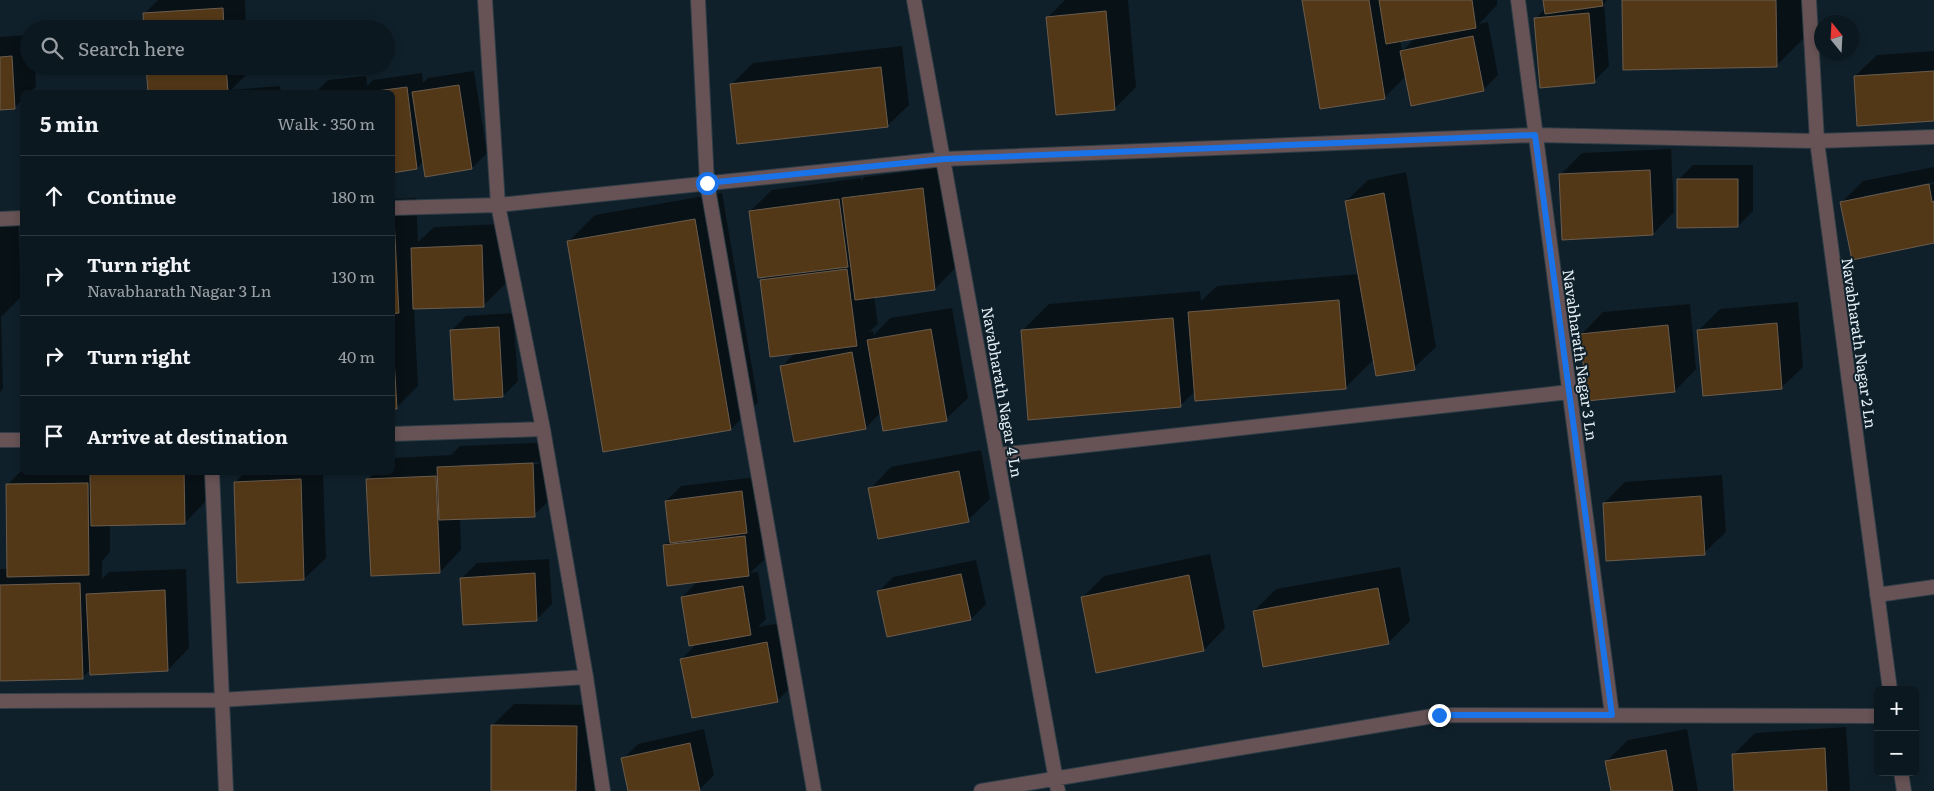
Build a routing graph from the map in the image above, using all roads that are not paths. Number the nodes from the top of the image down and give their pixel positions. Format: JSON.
{"nodes":[{"id":1,"x":485,"y":0,"type":"edge"},
{"id":2,"x":698,"y":0,"type":"edge"},
{"id":3,"x":914,"y":0,"type":"edge"},
{"id":4,"x":1518,"y":0,"type":"edge"},
{"id":5,"x":1809,"y":0,"type":"edge"},
{"id":6,"x":1535,"y":135,"type":"junction"},
{"id":7,"x":1934,"y":137,"type":"edge"},
{"id":8,"x":1817,"y":140,"type":"junction"},
{"id":9,"x":944,"y":159,"type":"junction"},
{"id":10,"x":707,"y":183,"type":"junction"},
{"id":11,"x":498,"y":205,"type":"junction"},
{"id":12,"x":395,"y":208,"type":"edge"},
{"id":13,"x":20,"y":218,"type":"edge"},
{"id":14,"x":0,"y":219,"type":"edge"},
{"id":15,"x":1569,"y":392,"type":"junction"},
{"id":16,"x":543,"y":429,"type":"junction"},
{"id":17,"x":395,"y":434,"type":"edge"},
{"id":18,"x":0,"y":440,"type":"edge"},
{"id":19,"x":20,"y":440,"type":"edge"},
{"id":20,"x":998,"y":455,"type":"junction"},
{"id":21,"x":212,"y":475,"type":"edge"},
{"id":22,"x":1934,"y":588,"type":"edge"},
{"id":23,"x":1877,"y":594,"type":"junction"},
{"id":24,"x":586,"y":677,"type":"junction"},
{"id":25,"x":1889,"y":686,"type":"edge"},
{"id":26,"x":0,"y":700,"type":"edge"},
{"id":27,"x":222,"y":700,"type":"junction"},
{"id":28,"x":1612,"y":715,"type":"junction"},
{"id":29,"x":1874,"y":716,"type":"edge"},
{"id":30,"x":1902,"y":776,"type":"edge"},
{"id":31,"x":1057,"y":785,"type":"edge"},
{"id":32,"x":226,"y":791,"type":"edge"},
{"id":33,"x":603,"y":791,"type":"edge"},
{"id":34,"x":814,"y":791,"type":"edge"},
{"id":35,"x":981,"y":791,"type":"edge"},
{"id":36,"x":1904,"y":791,"type":"edge"}],
"edges":[{"from":1,"to":11,"type":"street"},
{"from":2,"to":10,"type":"street"},
{"from":3,"to":9,"type":"street","name":"Navabharath Nagar 4 Ln"},
{"from":4,"to":6,"type":"street","name":"Navabharath Nagar 3 Ln"},
{"from":5,"to":8,"type":"street","name":"Navabharath Nagar 2 Ln"},
{"from":6,"to":8,"type":"street"},
{"from":6,"to":9,"type":"street"},
{"from":6,"to":15,"type":"street","name":"Navabharath Nagar 3 Ln"},
{"from":7,"to":8,"type":"street"},
{"from":8,"to":23,"type":"street","name":"Navabharath Nagar 2 Ln"},
{"from":9,"to":10,"type":"street"},
{"from":9,"to":20,"type":"street","name":"Navabharath Nagar 4 Ln"},
{"from":10,"to":11,"type":"street"},
{"from":10,"to":34,"type":"street"},
{"from":11,"to":12,"type":"street"},
{"from":11,"to":16,"type":"street"},
{"from":13,"to":14,"type":"street"},
{"from":15,"to":20,"type":"street"},
{"from":15,"to":28,"type":"street","name":"Navabharath Nagar 3 Ln"},
{"from":16,"to":17,"type":"street"},
{"from":16,"to":24,"type":"street"},
{"from":18,"to":19,"type":"street"},
{"from":20,"to":31,"type":"street","name":"Navabharath Nagar 4 Ln"},
{"from":21,"to":27,"type":"street"},
{"from":22,"to":23,"type":"street"},
{"from":23,"to":25,"type":"street","name":"Navabharath Nagar 2 Ln"},
{"from":24,"to":27,"type":"street"},
{"from":24,"to":33,"type":"street"},
{"from":26,"to":27,"type":"street"},
{"from":27,"to":32,"type":"street"},
{"from":28,"to":29,"type":"street"},
{"from":28,"to":31,"type":"street"},
{"from":30,"to":36,"type":"street"},
{"from":31,"to":35,"type":"street"}]}
